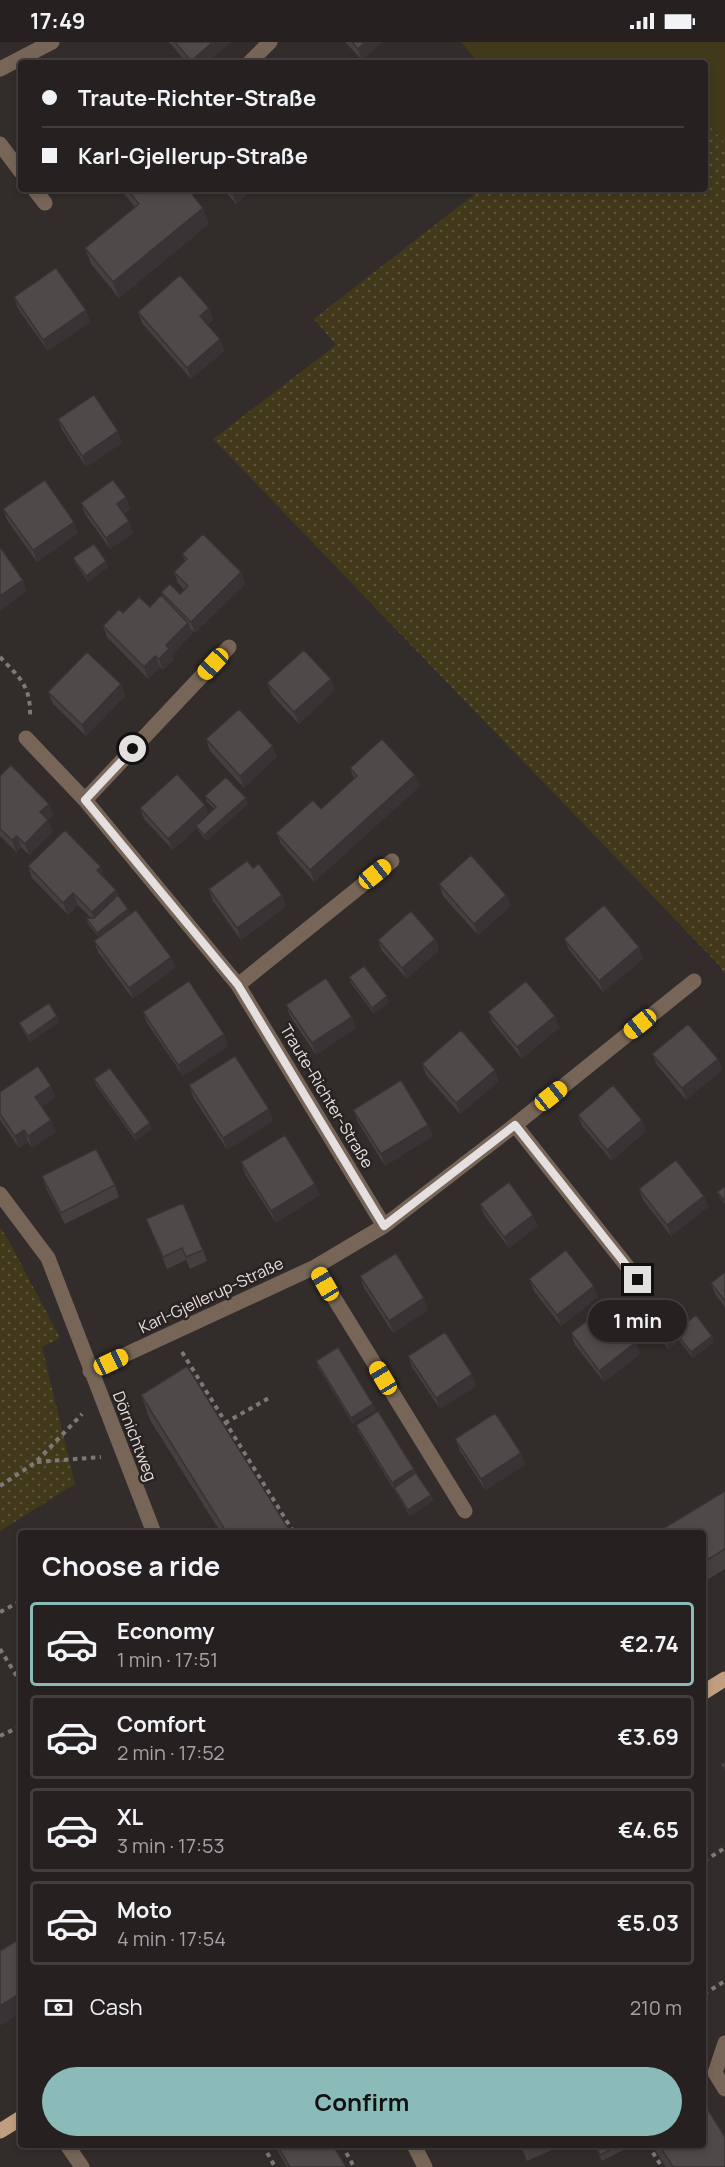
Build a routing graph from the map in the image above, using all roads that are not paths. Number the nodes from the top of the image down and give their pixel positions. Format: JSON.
{"nodes":[{"id":1,"x":52,"y":42,"type":"edge"},
{"id":2,"x":270,"y":42,"type":"edge"},
{"id":3,"x":252,"y":60,"type":"edge"},
{"id":4,"x":0,"y":69,"type":"edge"},
{"id":5,"x":0,"y":144,"type":"edge"},
{"id":6,"x":18,"y":168,"type":"edge"},
{"id":7,"x":36,"y":192,"type":"edge"},
{"id":8,"x":45,"y":203,"type":"dead end"},
{"id":9,"x":229,"y":647,"type":"dead end"},
{"id":10,"x":26,"y":738,"type":"road end"},
{"id":11,"x":85,"y":800,"type":"junction"},
{"id":12,"x":392,"y":861,"type":"dead end"},
{"id":13,"x":694,"y":981,"type":"dead end"},
{"id":14,"x":238,"y":985,"type":"junction"},
{"id":15,"x":515,"y":1125,"type":"junction"},
{"id":16,"x":0,"y":1194,"type":"edge"},
{"id":17,"x":384,"y":1226,"type":"junction"},
{"id":18,"x":315,"y":1267,"type":"junction"},
{"id":19,"x":638,"y":1280,"type":"dead end"},
{"id":20,"x":90,"y":1371,"type":"junction"},
{"id":21,"x":465,"y":1511,"type":"dead end"},
{"id":22,"x":153,"y":1530,"type":"edge"},
{"id":23,"x":725,"y":1679,"type":"edge"},
{"id":24,"x":706,"y":1691,"type":"edge"},
{"id":25,"x":725,"y":2043,"type":"edge"},
{"id":26,"x":725,"y":2089,"type":"edge"},
{"id":27,"x":18,"y":2120,"type":"edge"},
{"id":28,"x":0,"y":2132,"type":"edge"},
{"id":29,"x":69,"y":2148,"type":"edge"},
{"id":30,"x":416,"y":2148,"type":"edge"},
{"id":31,"x":82,"y":2167,"type":"edge"},
{"id":32,"x":425,"y":2167,"type":"edge"}],
"edges":[{"from":1,"to":4,"type":"street"},
{"from":2,"to":3,"type":"street"},
{"from":5,"to":6,"type":"street"},
{"from":7,"to":8,"type":"street"},
{"from":9,"to":11,"type":"street"},
{"from":10,"to":11,"type":"street","name":"Traute-Richter-Straße"},
{"from":11,"to":14,"type":"street","name":"Traute-Richter-Straße"},
{"from":12,"to":14,"type":"street"},
{"from":13,"to":15,"type":"street","name":"Karl-Gjellerup-Straße"},
{"from":14,"to":17,"type":"street","name":"Traute-Richter-Straße"},
{"from":15,"to":17,"type":"street","name":"Karl-Gjellerup-Straße"},
{"from":15,"to":19,"type":"street"},
{"from":16,"to":20,"type":"street","name":"Dörnichtweg"},
{"from":17,"to":18,"type":"street","name":"Karl-Gjellerup-Straße"},
{"from":18,"to":20,"type":"street","name":"Karl-Gjellerup-Straße"},
{"from":18,"to":21,"type":"street"},
{"from":20,"to":22,"type":"street","name":"Dörnichtweg"},
{"from":23,"to":24,"type":"main road"},
{"from":25,"to":26,"type":"street"},
{"from":27,"to":28,"type":"main road"},
{"from":29,"to":31,"type":"street"},
{"from":30,"to":32,"type":"street"}]}
